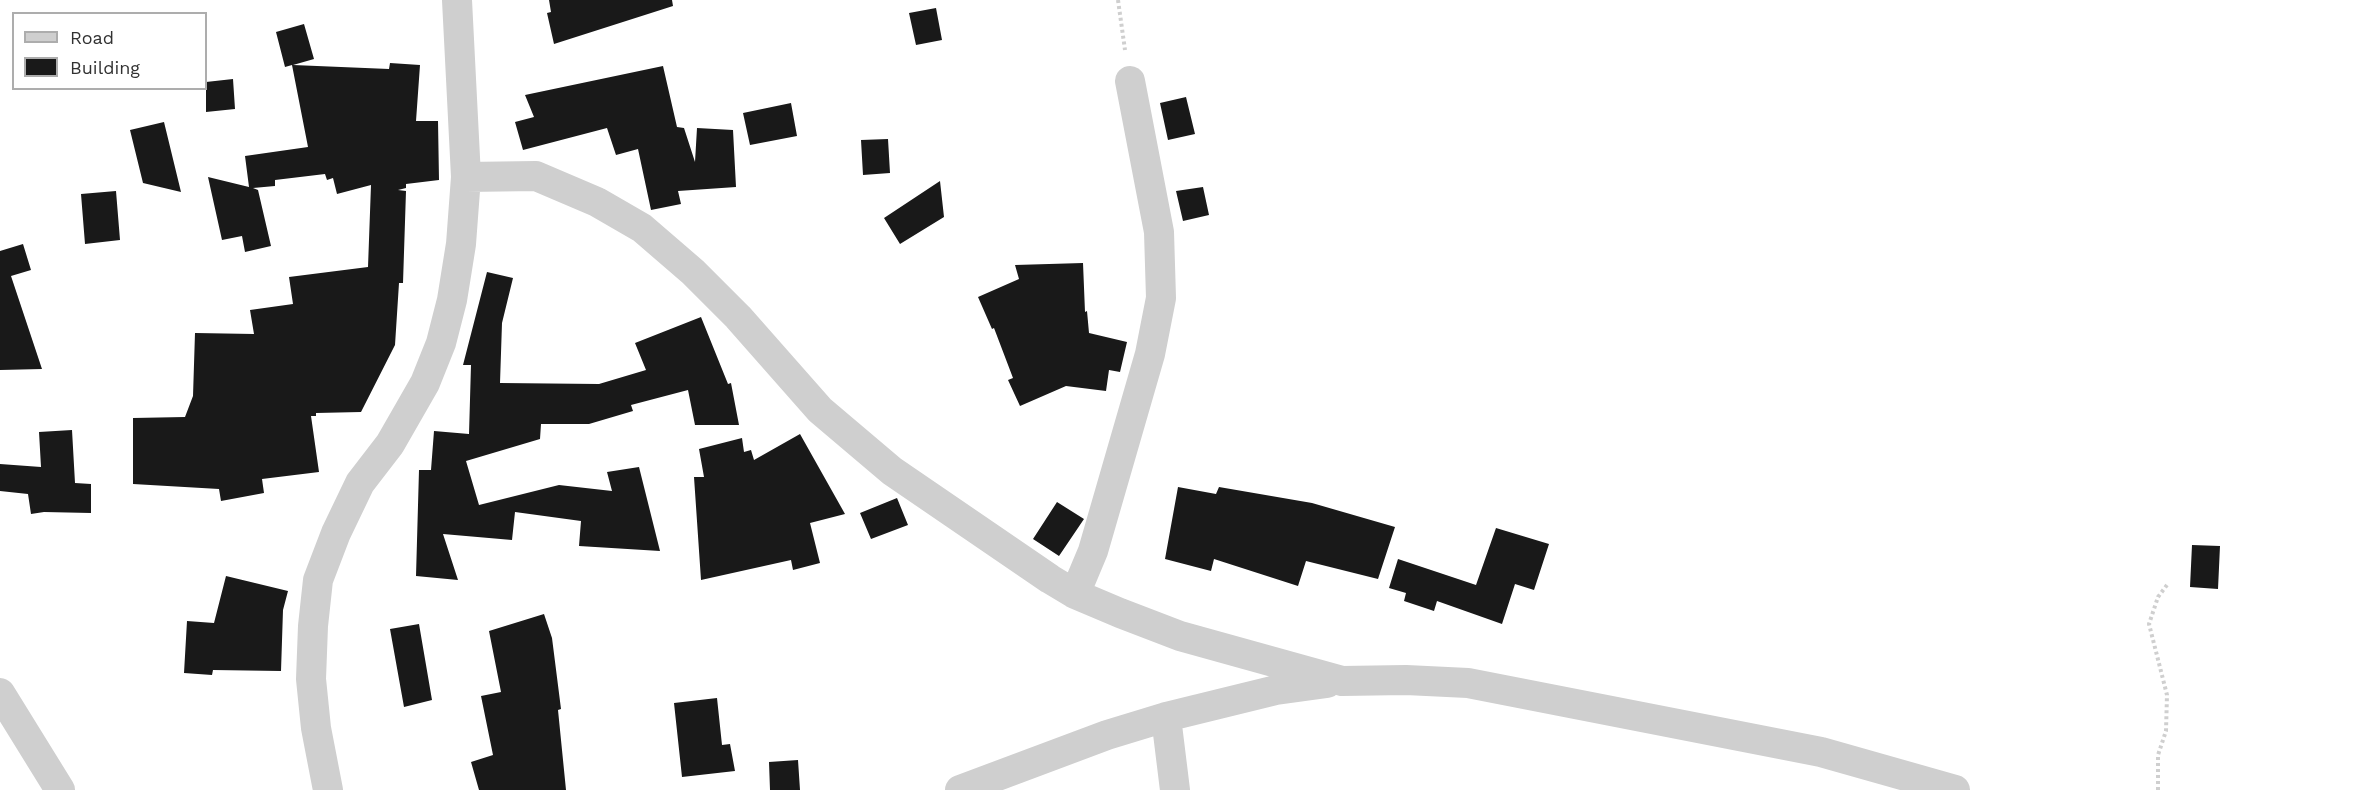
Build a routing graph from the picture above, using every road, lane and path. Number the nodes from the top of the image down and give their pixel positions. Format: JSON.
{"nodes":[{"id":1,"x":457,"y":0,"type":"edge"},
{"id":2,"x":1118,"y":0,"type":"edge"},
{"id":3,"x":1130,"y":81,"type":"joint"},
{"id":4,"x":466,"y":177,"type":"junction"},
{"id":5,"x":2167,"y":585,"type":"dead end"},
{"id":6,"x":1075,"y":594,"type":"junction"},
{"id":7,"x":1342,"y":681,"type":"junction"},
{"id":8,"x":0,"y":693,"type":"edge"},
{"id":9,"x":1166,"y":717,"type":"junction"},
{"id":10,"x":60,"y":790,"type":"edge"},
{"id":11,"x":328,"y":790,"type":"edge"},
{"id":12,"x":960,"y":790,"type":"edge"},
{"id":13,"x":1175,"y":790,"type":"edge"},
{"id":14,"x":1955,"y":790,"type":"edge"},
{"id":15,"x":2158,"y":790,"type":"edge"}],
"edges":[{"from":1,"to":4,"type":"street"},
{"from":2,"to":3,"type":"path"},
{"from":3,"to":6,"type":"street"},
{"from":4,"to":6,"type":"street"},
{"from":4,"to":11,"type":"street"},
{"from":5,"to":15,"type":"path"},
{"from":6,"to":7,"type":"street"},
{"from":7,"to":9,"type":"street"},
{"from":7,"to":14,"type":"street"},
{"from":8,"to":10,"type":"street"},
{"from":9,"to":12,"type":"street"},
{"from":9,"to":13,"type":"street"}]}
